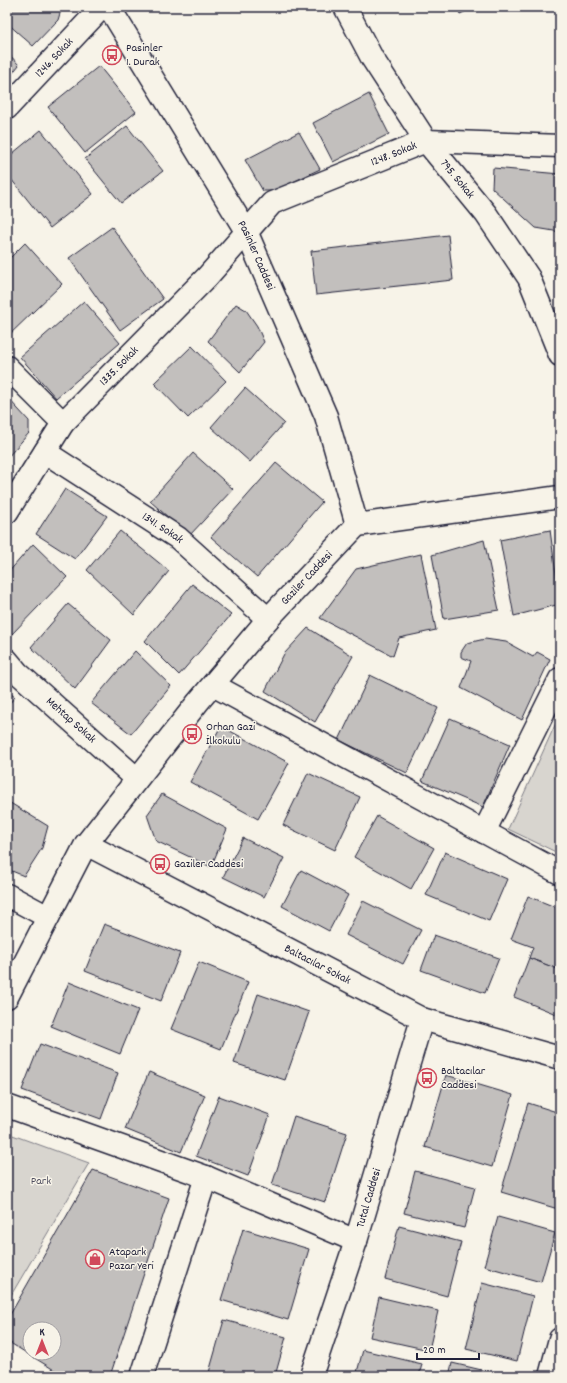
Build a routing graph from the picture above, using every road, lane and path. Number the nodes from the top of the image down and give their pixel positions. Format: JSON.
{"nodes":[{"id":1,"x":102,"y":7,"type":"edge"},
{"id":2,"x":109,"y":7,"type":"edge"},
{"id":3,"x":345,"y":7,"type":"edge"},
{"id":4,"x":7,"y":108,"type":"edge"},
{"id":5,"x":426,"y":141,"type":"junction"},
{"id":6,"x":560,"y":146,"type":"edge"},
{"id":7,"x":246,"y":231,"type":"junction"},
{"id":8,"x":560,"y":355,"type":"edge"},
{"id":9,"x":7,"y":367,"type":"edge"},
{"id":10,"x":63,"y":423,"type":"junction"},
{"id":11,"x":45,"y":452,"type":"junction"},
{"id":12,"x":560,"y":497,"type":"edge"},
{"id":13,"x":7,"y":512,"type":"edge"},
{"id":14,"x":357,"y":525,"type":"junction"},
{"id":15,"x":268,"y":619,"type":"junction"},
{"id":16,"x":7,"y":660,"type":"edge"},
{"id":17,"x":560,"y":679,"type":"edge"},
{"id":18,"x":213,"y":685,"type":"junction"},
{"id":19,"x":138,"y":778,"type":"junction"},
{"id":20,"x":484,"y":832,"type":"junction"},
{"id":21,"x":86,"y":844,"type":"junction"},
{"id":22,"x":560,"y":873,"type":"edge"},
{"id":23,"x":7,"y":895,"type":"edge"},
{"id":24,"x":48,"y":917,"type":"junction"},
{"id":25,"x":7,"y":997,"type":"edge"},
{"id":26,"x":422,"y":1019,"type":"junction"},
{"id":27,"x":560,"y":1058,"type":"edge"},
{"id":28,"x":7,"y":1106,"type":"edge"},
{"id":29,"x":206,"y":1176,"type":"junction"},
{"id":30,"x":356,"y":1241,"type":"junction"},
{"id":31,"x":560,"y":1339,"type":"edge"},
{"id":32,"x":142,"y":1376,"type":"edge"},
{"id":33,"x":311,"y":1376,"type":"edge"},
{"id":34,"x":550,"y":1376,"type":"edge"}],
"edges":[{"from":1,"to":4,"type":"street","name":"1246. Sokak"},
{"from":2,"to":7,"type":"street","name":"Pasinler Caddesi"},
{"from":3,"to":5,"type":"street","name":"795. Sokak"},
{"from":5,"to":6,"type":"street","name":"1248. Sokak"},
{"from":5,"to":7,"type":"street","name":"1248. Sokak"},
{"from":5,"to":8,"type":"street","name":"795. Sokak"},
{"from":7,"to":10,"type":"street","name":"1335. Sokak"},
{"from":7,"to":14,"type":"street","name":"Pasinler Caddesi"},
{"from":9,"to":10,"type":"street"},
{"from":10,"to":11,"type":"street","name":"1335. Sokak"},
{"from":11,"to":13,"type":"street","name":"1335. Sokak"},
{"from":11,"to":15,"type":"street","name":"1341. Sokak"},
{"from":12,"to":14,"type":"street"},
{"from":14,"to":15,"type":"street","name":"Gaziler Caddesi"},
{"from":15,"to":18,"type":"street","name":"Gaziler Caddesi"},
{"from":16,"to":19,"type":"street","name":"Mehtap Sokak"},
{"from":17,"to":20,"type":"street"},
{"from":18,"to":19,"type":"street","name":"Gaziler Caddesi"},
{"from":18,"to":20,"type":"street"},
{"from":19,"to":21,"type":"street","name":"Gaziler Caddesi"},
{"from":20,"to":22,"type":"street"},
{"from":21,"to":24,"type":"street","name":"Gaziler Caddesi"},
{"from":21,"to":26,"type":"street","name":"Baltacılar Sokak"},
{"from":23,"to":24,"type":"street"},
{"from":24,"to":25,"type":"street","name":"Gaziler Caddesi"},
{"from":26,"to":27,"type":"street","name":"Baltacılar Sokak"},
{"from":26,"to":30,"type":"street","name":"Tutal Caddesi"},
{"from":28,"to":29,"type":"street"},
{"from":29,"to":30,"type":"street"},
{"from":29,"to":32,"type":"street"},
{"from":30,"to":33,"type":"street","name":"Tutal Caddesi"},
{"from":31,"to":34,"type":"street"}]}
